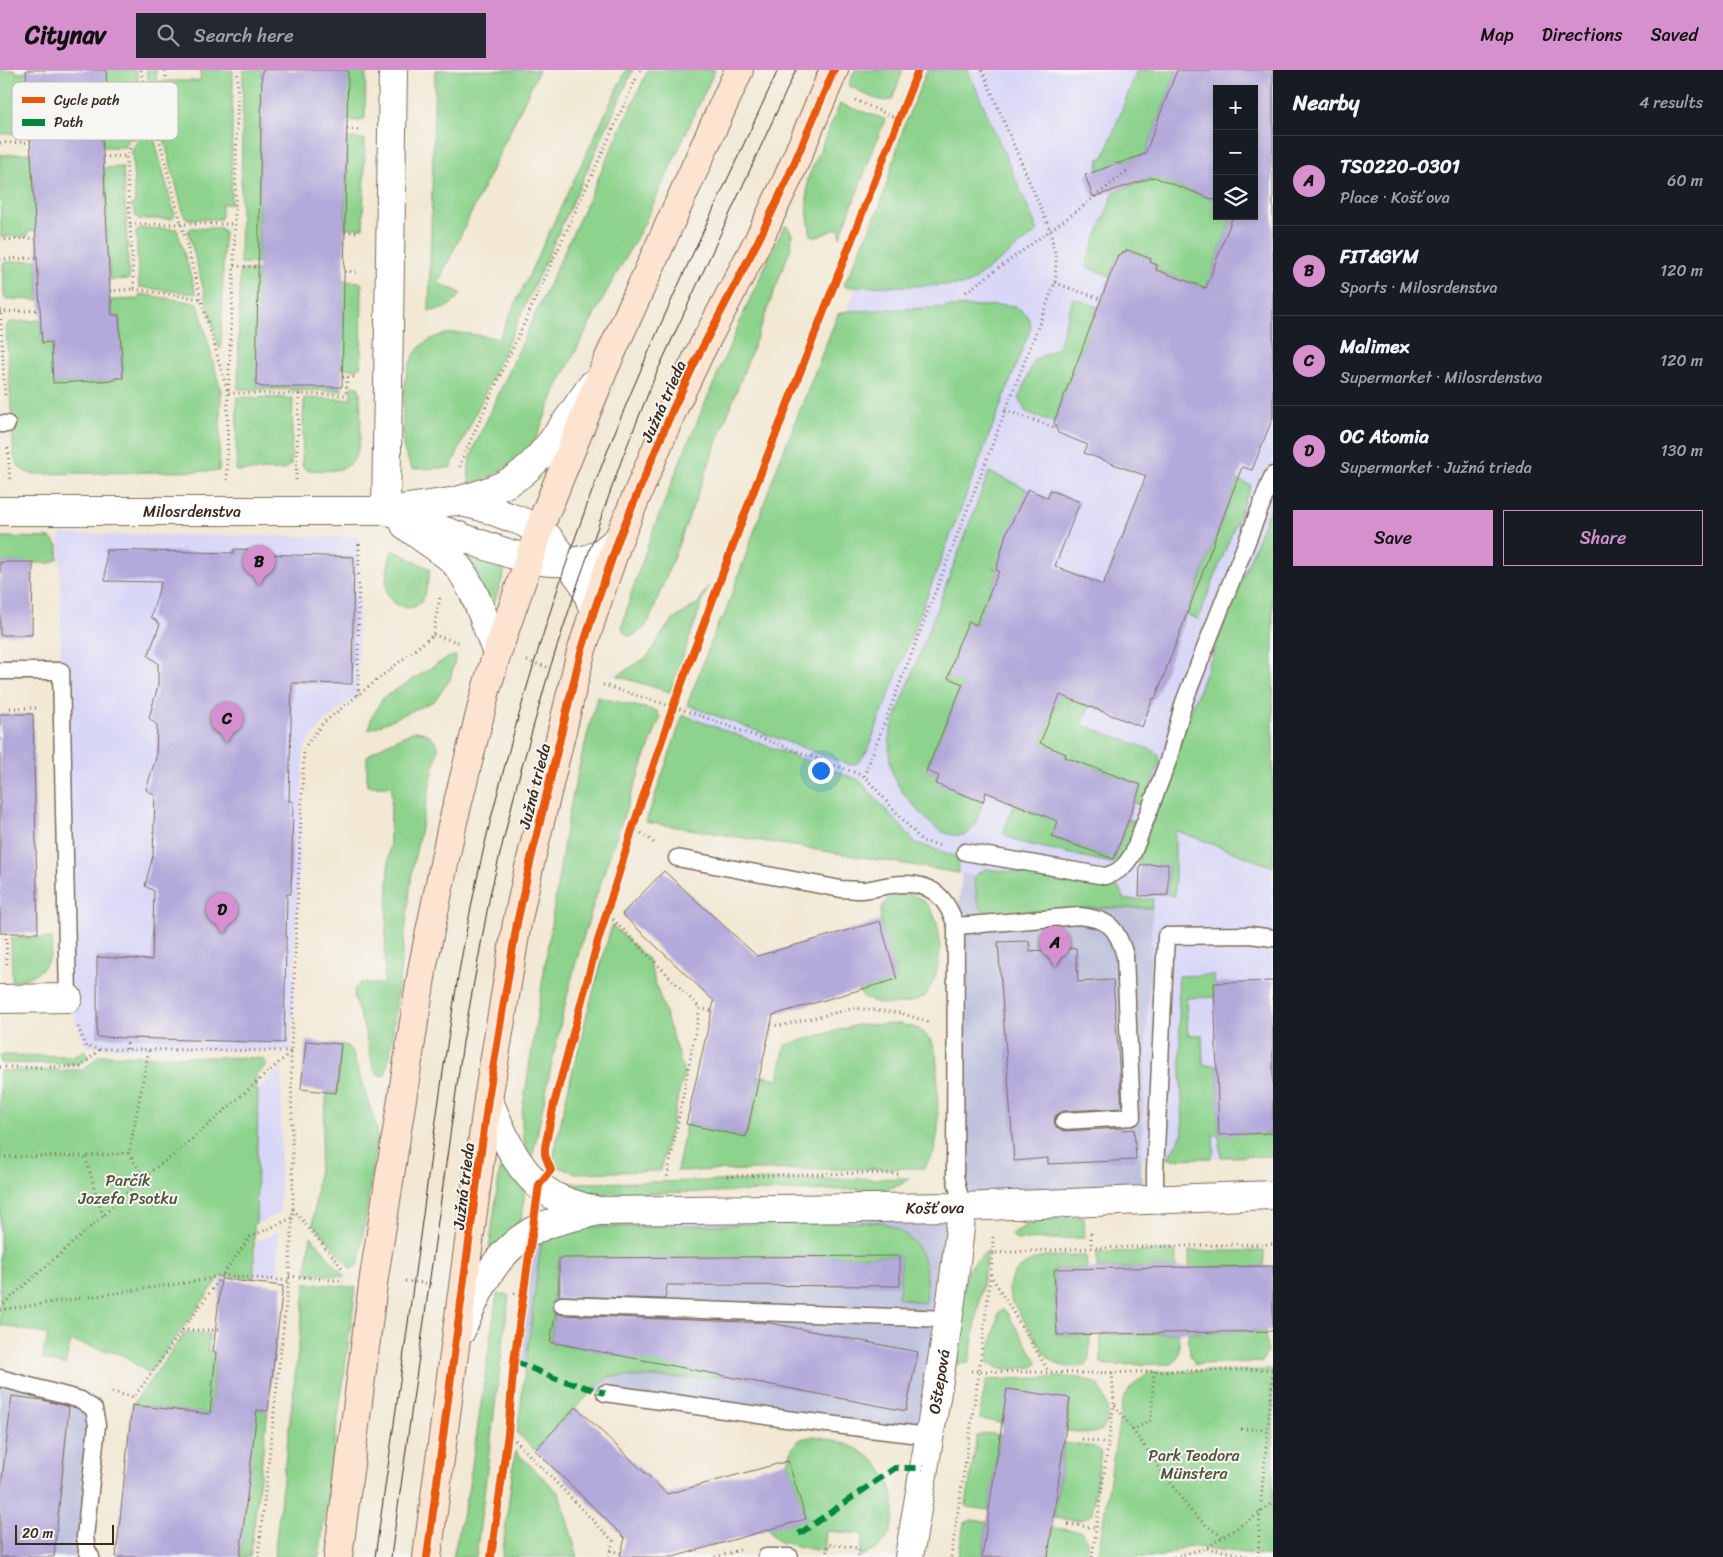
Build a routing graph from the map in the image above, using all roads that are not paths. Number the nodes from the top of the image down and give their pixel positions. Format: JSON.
{"nodes":[{"id":1,"x":393,"y":70,"type":"edge"},
{"id":2,"x":739,"y":70,"type":"edge"},
{"id":3,"x":834,"y":70,"type":"edge"},
{"id":4,"x":604,"y":368,"type":"junction"},
{"id":5,"x":1273,"y":475,"type":"edge"},
{"id":6,"x":457,"y":501,"type":"junction"},
{"id":7,"x":386,"y":510,"type":"junction"},
{"id":8,"x":0,"y":511,"type":"edge"},
{"id":9,"x":539,"y":531,"type":"junction"},
{"id":10,"x":619,"y":538,"type":"junction"},
{"id":11,"x":529,"y":559,"type":"junction"},
{"id":12,"x":568,"y":562,"type":"junction"},
{"id":13,"x":594,"y":611,"type":"junction"},
{"id":14,"x":497,"y":653,"type":"junction"},
{"id":15,"x":0,"y":671,"type":"edge"},
{"id":16,"x":965,"y":852,"type":"road end"},
{"id":17,"x":676,"y":858,"type":"road end"},
{"id":18,"x":956,"y":926,"type":"junction"},
{"id":19,"x":1273,"y":938,"type":"edge"},
{"id":20,"x":68,"y":998,"type":"joint"},
{"id":21,"x":0,"y":999,"type":"edge"},
{"id":22,"x":488,"y":1099,"type":"junction"},
{"id":23,"x":1064,"y":1122,"type":"dead end"},
{"id":24,"x":1273,"y":1195,"type":"edge"},
{"id":25,"x":1155,"y":1200,"type":"junction"},
{"id":26,"x":962,"y":1207,"type":"junction"},
{"id":27,"x":598,"y":1211,"type":"junction"},
{"id":28,"x":562,"y":1306,"type":"dead end"},
{"id":29,"x":949,"y":1319,"type":"junction"},
{"id":30,"x":455,"y":1344,"type":"junction"},
{"id":31,"x":0,"y":1378,"type":"edge"},
{"id":32,"x":605,"y":1393,"type":"dead end"},
{"id":33,"x":928,"y":1436,"type":"junction"},
{"id":34,"x":91,"y":1557,"type":"edge"},
{"id":35,"x":338,"y":1557,"type":"edge"},
{"id":36,"x":427,"y":1557,"type":"edge"},
{"id":37,"x":766,"y":1557,"type":"edge"},
{"id":38,"x":790,"y":1557,"type":"edge"},
{"id":39,"x":909,"y":1557,"type":"edge"}],
"edges":[{"from":1,"to":7,"type":"street"},
{"from":2,"to":4,"type":"street"},
{"from":3,"to":10,"type":"street","name":"Južná trieda"},
{"from":4,"to":6,"type":"street","name":"Milosrdenstva"},
{"from":4,"to":9,"type":"street"},
{"from":5,"to":16,"type":"lane"},
{"from":6,"to":7,"type":"street","name":"Milosrdenstva"},
{"from":6,"to":9,"type":"street","name":"Milosrdenstva"},
{"from":7,"to":8,"type":"street","name":"Milosrdenstva"},
{"from":7,"to":11,"type":"street"},
{"from":7,"to":14,"type":"street"},
{"from":9,"to":11,"type":"street"},
{"from":9,"to":12,"type":"street","name":"Milosrdenstva"},
{"from":10,"to":12,"type":"street"},
{"from":10,"to":13,"type":"street","name":"Južná trieda"},
{"from":11,"to":12,"type":"street"},
{"from":11,"to":14,"type":"street"},
{"from":12,"to":13,"type":"street","name":"Milosrdenstva"},
{"from":13,"to":22,"type":"street","name":"Južná trieda"},
{"from":14,"to":35,"type":"street"},
{"from":15,"to":20,"type":"lane"},
{"from":17,"to":18,"type":"lane"},
{"from":18,"to":23,"type":"lane"},
{"from":18,"to":26,"type":"lane"},
{"from":19,"to":25,"type":"lane"},
{"from":20,"to":21,"type":"street"},
{"from":22,"to":27,"type":"street"},
{"from":22,"to":30,"type":"street","name":"Južná trieda"},
{"from":24,"to":25,"type":"street","name":"Košťova"},
{"from":25,"to":26,"type":"street","name":"Košťova"},
{"from":26,"to":27,"type":"street","name":"Košťova"},
{"from":26,"to":29,"type":"street","name":"Oštepová"},
{"from":27,"to":30,"type":"street"},
{"from":28,"to":29,"type":"lane"},
{"from":29,"to":33,"type":"street","name":"Oštepová"},
{"from":30,"to":36,"type":"street","name":"Južná trieda"},
{"from":31,"to":34,"type":"lane"},
{"from":32,"to":33,"type":"lane"},
{"from":33,"to":39,"type":"street","name":"Oštepová"},
{"from":37,"to":38,"type":"lane"}]}
